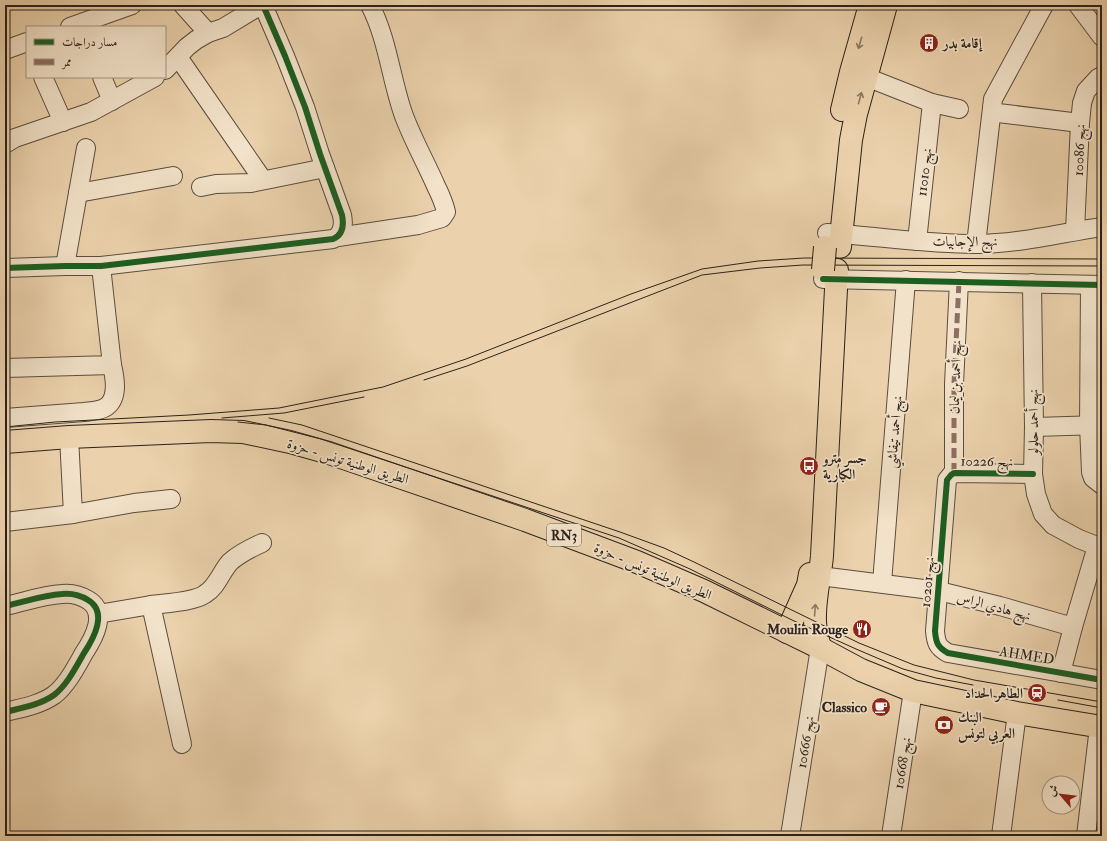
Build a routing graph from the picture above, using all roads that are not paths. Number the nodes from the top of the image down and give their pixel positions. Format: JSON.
{"nodes":[{"id":1,"x":132,"y":5,"type":"edge"},
{"id":2,"x":183,"y":5,"type":"edge"},
{"id":3,"x":262,"y":5,"type":"edge"},
{"id":4,"x":370,"y":5,"type":"edge"},
{"id":5,"x":870,"y":5,"type":"edge"},
{"id":6,"x":886,"y":5,"type":"edge"},
{"id":7,"x":1044,"y":5,"type":"edge"},
{"id":8,"x":1078,"y":5,"type":"edge"},
{"id":9,"x":77,"y":26,"type":"edge"},
{"id":10,"x":208,"y":33,"type":"junction"},
{"id":11,"x":1102,"y":37,"type":"edge"},
{"id":12,"x":26,"y":43,"type":"edge"},
{"id":13,"x":5,"y":50,"type":"edge"},
{"id":14,"x":178,"y":57,"type":"junction"},
{"id":15,"x":166,"y":69,"type":"edge"},
{"id":16,"x":858,"y":76,"type":"junction"},
{"id":17,"x":1102,"y":76,"type":"edge"},
{"id":18,"x":43,"y":78,"type":"edge"},
{"id":19,"x":102,"y":78,"type":"edge"},
{"id":20,"x":153,"y":78,"type":"edge"},
{"id":21,"x":112,"y":101,"type":"junction"},
{"id":22,"x":932,"y":103,"type":"junction"},
{"id":23,"x":992,"y":108,"type":"junction"},
{"id":24,"x":959,"y":109,"type":"dead end"},
{"id":25,"x":63,"y":122,"type":"junction"},
{"id":26,"x":1080,"y":123,"type":"junction"},
{"id":27,"x":5,"y":144,"type":"edge"},
{"id":28,"x":86,"y":148,"type":"dead end"},
{"id":29,"x":325,"y":168,"type":"junction"},
{"id":30,"x":173,"y":176,"type":"dead end"},
{"id":31,"x":263,"y":180,"type":"junction"},
{"id":32,"x":201,"y":187,"type":"dead end"},
{"id":33,"x":78,"y":193,"type":"junction"},
{"id":34,"x":1102,"y":226,"type":"edge"},
{"id":35,"x":1074,"y":231,"type":"junction"},
{"id":36,"x":338,"y":237,"type":"junction"},
{"id":37,"x":833,"y":240,"type":"junction"},
{"id":38,"x":916,"y":241,"type":"junction"},
{"id":39,"x":976,"y":244,"type":"junction"},
{"id":40,"x":65,"y":266,"type":"junction"},
{"id":41,"x":101,"y":266,"type":"junction"},
{"id":42,"x":5,"y":268,"type":"edge"},
{"id":43,"x":830,"y":275,"type":"junction"},
{"id":44,"x":906,"y":280,"type":"junction"},
{"id":45,"x":959,"y":282,"type":"junction"},
{"id":46,"x":1032,"y":283,"type":"junction"},
{"id":47,"x":1096,"y":285,"type":"edge"},
{"id":48,"x":112,"y":365,"type":"junction"},
{"id":49,"x":5,"y":368,"type":"edge"},
{"id":50,"x":5,"y":418,"type":"edge"},
{"id":51,"x":1096,"y":425,"type":"edge"},
{"id":52,"x":1034,"y":427,"type":"junction"},
{"id":53,"x":68,"y":437,"type":"junction"},
{"id":54,"x":5,"y":442,"type":"edge"},
{"id":55,"x":954,"y":473,"type":"junction"},
{"id":56,"x":1033,"y":474,"type":"junction"},
{"id":57,"x":1102,"y":485,"type":"edge"},
{"id":58,"x":171,"y":499,"type":"dead end"},
{"id":59,"x":945,"y":507,"type":"joint"},
{"id":60,"x":73,"y":514,"type":"junction"},
{"id":61,"x":5,"y":522,"type":"edge"},
{"id":62,"x":262,"y":543,"type":"dead end"},
{"id":63,"x":1099,"y":547,"type":"edge"},
{"id":64,"x":820,"y":576,"type":"junction"},
{"id":65,"x":882,"y":583,"type":"junction"},
{"id":66,"x":939,"y":592,"type":"junction"},
{"id":67,"x":150,"y":605,"type":"junction"},
{"id":68,"x":5,"y":606,"type":"edge"},
{"id":69,"x":98,"y":614,"type":"junction"},
{"id":70,"x":1073,"y":627,"type":"junction"},
{"id":71,"x":787,"y":632,"type":"junction"},
{"id":72,"x":820,"y":648,"type":"junction"},
{"id":73,"x":948,"y":653,"type":"joint"},
{"id":74,"x":1061,"y":673,"type":"junction"},
{"id":75,"x":1102,"y":680,"type":"edge"},
{"id":76,"x":913,"y":691,"type":"junction"},
{"id":77,"x":5,"y":712,"type":"edge"},
{"id":78,"x":1017,"y":713,"type":"junction"},
{"id":79,"x":1101,"y":727,"type":"edge"},
{"id":80,"x":182,"y":744,"type":"dead end"},
{"id":81,"x":790,"y":836,"type":"edge"},
{"id":82,"x":891,"y":836,"type":"edge"},
{"id":83,"x":1001,"y":836,"type":"edge"},
{"id":84,"x":1086,"y":836,"type":"edge"}],
"edges":[{"from":1,"to":9,"type":"street"},
{"from":2,"to":10,"type":"street"},
{"from":3,"to":10,"type":"street"},
{"from":3,"to":29,"type":"street"},
{"from":4,"to":36,"type":"street"},
{"from":5,"to":16,"type":"main road","one_way":true},
{"from":6,"to":16,"type":"main road"},
{"from":7,"to":23,"type":"street"},
{"from":8,"to":11,"type":"street"},
{"from":10,"to":14,"type":"street"},
{"from":12,"to":13,"type":"street"},
{"from":14,"to":15,"type":"street"},
{"from":14,"to":31,"type":"street"},
{"from":16,"to":22,"type":"street"},
{"from":16,"to":37,"type":"main road"},
{"from":17,"to":26,"type":"street","name":"نهج 10086"},
{"from":18,"to":25,"type":"street"},
{"from":19,"to":21,"type":"street"},
{"from":20,"to":21,"type":"street"},
{"from":21,"to":25,"type":"street"},
{"from":22,"to":24,"type":"street"},
{"from":22,"to":38,"type":"street","name":"نهج 11010"},
{"from":23,"to":26,"type":"street"},
{"from":23,"to":39,"type":"street"},
{"from":25,"to":27,"type":"street"},
{"from":26,"to":35,"type":"street","name":"نهج 10086"},
{"from":28,"to":33,"type":"street"},
{"from":29,"to":31,"type":"street"},
{"from":29,"to":36,"type":"street"},
{"from":30,"to":33,"type":"street"},
{"from":31,"to":32,"type":"street"},
{"from":33,"to":40,"type":"street"},
{"from":34,"to":35,"type":"street","name":"نهج الإجابيات"},
{"from":35,"to":39,"type":"street","name":"نهج الإجابيات"},
{"from":36,"to":41,"type":"street"},
{"from":37,"to":38,"type":"street","name":"نهج الإجابيات"},
{"from":37,"to":43,"type":"main road"},
{"from":38,"to":39,"type":"street","name":"نهج الإجابيات"},
{"from":40,"to":41,"type":"street"},
{"from":40,"to":42,"type":"street"},
{"from":41,"to":48,"type":"street"},
{"from":43,"to":44,"type":"street"},
{"from":43,"to":64,"type":"main road"},
{"from":43,"to":71,"type":"main road"},
{"from":44,"to":45,"type":"street"},
{"from":44,"to":65,"type":"street","name":"نهج أحمد تيفاشي"},
{"from":45,"to":46,"type":"street"},
{"from":45,"to":55,"type":"street","name":"نهج أحمد بن ليمان"},
{"from":46,"to":47,"type":"street"},
{"from":46,"to":52,"type":"street","name":"نهج أحمد حلولو"},
{"from":47,"to":51,"type":"street"},
{"from":48,"to":49,"type":"street"},
{"from":48,"to":50,"type":"street"},
{"from":51,"to":52,"type":"street"},
{"from":51,"to":57,"type":"street"},
{"from":52,"to":56,"type":"street","name":"نهج أحمد حلولو"},
{"from":53,"to":54,"type":"main road","name":"الطريق الوطنية تونس - حزوة","number":"RN3"},
{"from":53,"to":60,"type":"street"},
{"from":53,"to":71,"type":"main road","name":"الطريق الوطنية تونس - حزوة","number":"RN3"},
{"from":55,"to":56,"type":"street","name":"نهج 10226"},
{"from":55,"to":59,"type":"street","name":"نهج 10226"},
{"from":56,"to":63,"type":"street","name":"نهج أحمد حلولو"},
{"from":58,"to":60,"type":"street"},
{"from":59,"to":66,"type":"street","name":"نهج 10201"},
{"from":60,"to":61,"type":"street"},
{"from":62,"to":67,"type":"street"},
{"from":63,"to":70,"type":"street"},
{"from":64,"to":65,"type":"street","name":"نهج هادي الراس"},
{"from":72,"to":64,"type":"main road","one_way":true},
{"from":65,"to":66,"type":"street","name":"نهج هادي الراس"},
{"from":66,"to":70,"type":"street","name":"نهج هادي الراس"},
{"from":66,"to":73,"type":"street","name":"نهج 10201"},
{"from":67,"to":69,"type":"street"},
{"from":67,"to":80,"type":"street"},
{"from":68,"to":69,"type":"street"},
{"from":69,"to":77,"type":"street"},
{"from":70,"to":74,"type":"street"},
{"from":71,"to":72,"type":"main road","name":"الطريق الوطنية تونس - حزوة","number":"RN3"},
{"from":72,"to":76,"type":"main road","name":"الطريق الوطنية تونس - حزوة","number":"RN3"},
{"from":72,"to":81,"type":"street","name":"نهج 10666"},
{"from":73,"to":74,"type":"street","name":"AHMED"},
{"from":74,"to":75,"type":"street","name":"AHMED"},
{"from":76,"to":78,"type":"main road","name":"الطريق الوطنية تونس - حزوة","number":"RN3"},
{"from":76,"to":82,"type":"street","name":"نهج 10668"},
{"from":78,"to":79,"type":"main road","name":"الطريق الوطنية تونس - حزوة","number":"RN3"},
{"from":78,"to":83,"type":"street"},
{"from":79,"to":84,"type":"street"}]}
